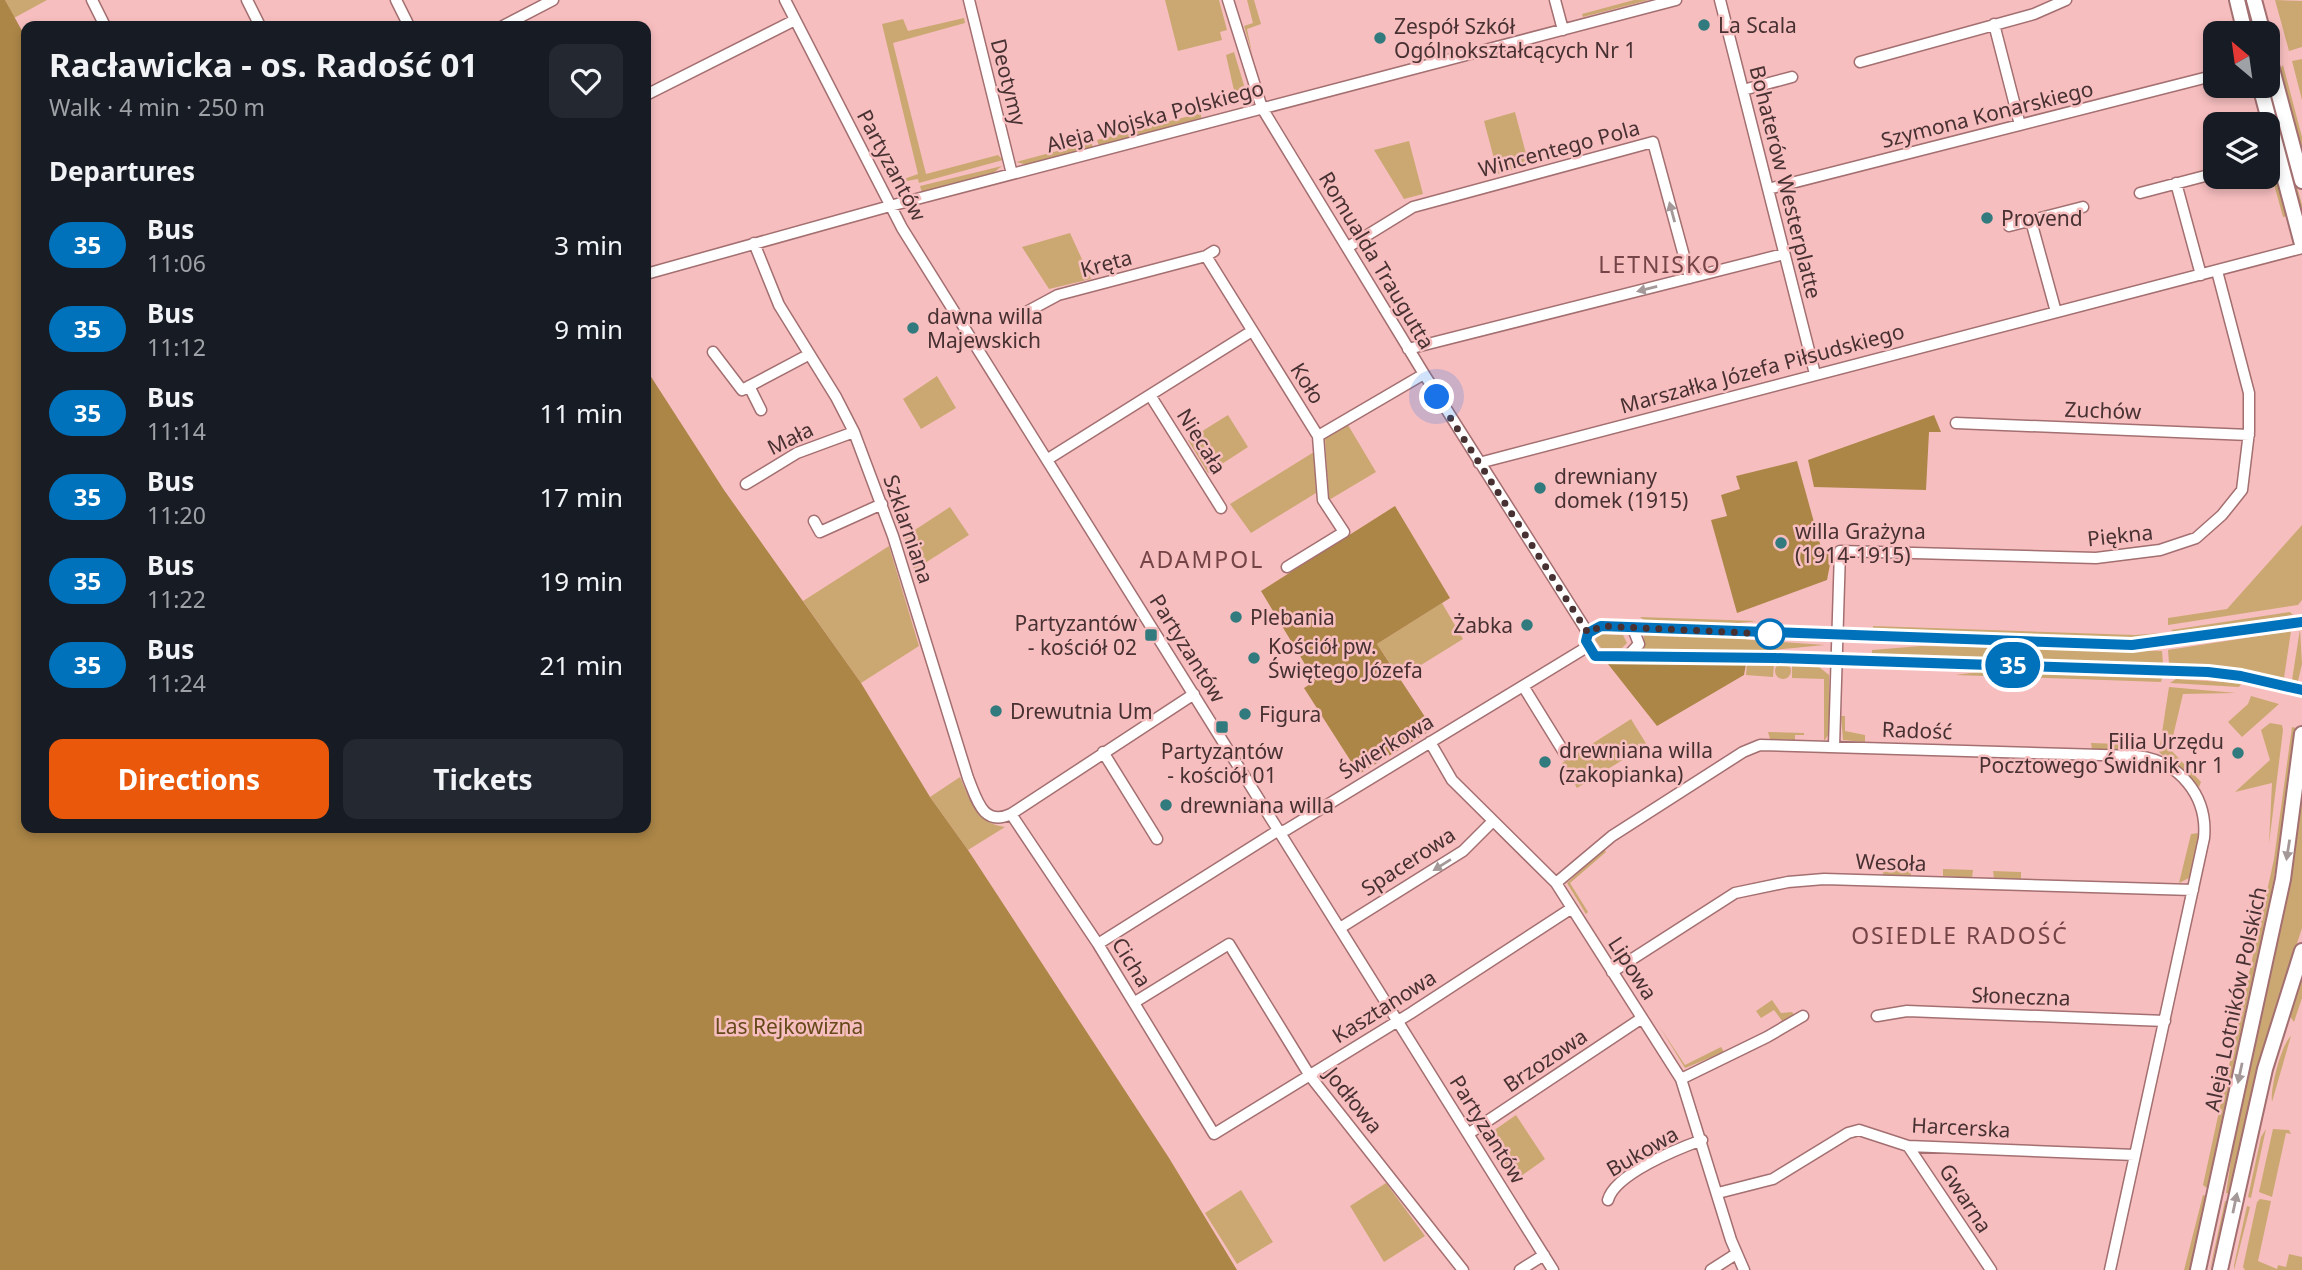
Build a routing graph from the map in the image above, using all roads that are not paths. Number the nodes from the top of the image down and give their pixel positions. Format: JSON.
{"nodes":[{"id":1,"x":92,"y":0,"type":"edge"},
{"id":2,"x":247,"y":0,"type":"edge"},
{"id":3,"x":396,"y":0,"type":"edge"},
{"id":4,"x":553,"y":0,"type":"edge"},
{"id":5,"x":785,"y":0,"type":"edge"},
{"id":6,"x":970,"y":0,"type":"edge"},
{"id":7,"x":1228,"y":0,"type":"edge"},
{"id":8,"x":1555,"y":0,"type":"edge"},
{"id":9,"x":1676,"y":0,"type":"edge"},
{"id":10,"x":1720,"y":0,"type":"edge"},
{"id":11,"x":2066,"y":0,"type":"edge"},
{"id":12,"x":2237,"y":0,"type":"edge"},
{"id":13,"x":2254,"y":0,"type":"edge"},
{"id":14,"x":795,"y":20,"type":"junction"},
{"id":15,"x":102,"y":21,"type":"edge"},
{"id":16,"x":258,"y":21,"type":"edge"},
{"id":17,"x":406,"y":21,"type":"edge"},
{"id":18,"x":513,"y":21,"type":"edge"},
{"id":19,"x":2242,"y":21,"type":"edge"},
{"id":20,"x":2260,"y":21,"type":"edge"},
{"id":21,"x":1994,"y":24,"type":"junction"},
{"id":22,"x":1563,"y":30,"type":"junction"},
{"id":23,"x":1860,"y":62,"type":"dead end"},
{"id":24,"x":1792,"y":77,"type":"dead end"},
{"id":25,"x":2203,"y":78,"type":"edge"},
{"id":26,"x":1743,"y":90,"type":"junction"},
{"id":27,"x":651,"y":92,"type":"edge"},
{"id":28,"x":2263,"y":98,"type":"edge"},
{"id":29,"x":2280,"y":98,"type":"edge"},
{"id":30,"x":1262,"y":108,"type":"junction"},
{"id":31,"x":2020,"y":125,"type":"junction"},
{"id":32,"x":1012,"y":174,"type":"junction"},
{"id":33,"x":2203,"y":176,"type":"edge"},
{"id":34,"x":2302,"y":181,"type":"edge"},
{"id":35,"x":2176,"y":183,"type":"junction"},
{"id":36,"x":1768,"y":189,"type":"junction"},
{"id":37,"x":2140,"y":193,"type":"dead end"},
{"id":38,"x":890,"y":206,"type":"junction"},
{"id":39,"x":2083,"y":207,"type":"dead end"},
{"id":40,"x":2031,"y":220,"type":"junction"},
{"id":41,"x":2009,"y":226,"type":"dead end"},
{"id":42,"x":754,"y":243,"type":"junction"},
{"id":43,"x":2302,"y":246,"type":"edge"},
{"id":44,"x":1348,"y":247,"type":"junction"},
{"id":45,"x":1210,"y":253,"type":"joint"},
{"id":46,"x":1784,"y":254,"type":"junction"},
{"id":47,"x":2217,"y":271,"type":"junction"},
{"id":48,"x":651,"y":273,"type":"edge"},
{"id":49,"x":2201,"y":275,"type":"junction"},
{"id":50,"x":1690,"y":278,"type":"junction"},
{"id":51,"x":2056,"y":312,"type":"junction"},
{"id":52,"x":1019,"y":316,"type":"dead end"},
{"id":53,"x":1252,"y":331,"type":"junction"},
{"id":54,"x":1408,"y":349,"type":"junction"},
{"id":55,"x":713,"y":352,"type":"dead end"},
{"id":56,"x":808,"y":355,"type":"junction"},
{"id":57,"x":1424,"y":374,"type":"junction"},
{"id":58,"x":1815,"y":374,"type":"junction"},
{"id":59,"x":749,"y":386,"type":"junction"},
{"id":60,"x":1150,"y":395,"type":"junction"},
{"id":61,"x":761,"y":410,"type":"dead end"},
{"id":62,"x":1956,"y":423,"type":"dead end"},
{"id":63,"x":853,"y":432,"type":"junction"},
{"id":64,"x":2249,"y":435,"type":"junction"},
{"id":65,"x":1318,"y":436,"type":"junction"},
{"id":66,"x":1048,"y":459,"type":"junction"},
{"id":67,"x":1479,"y":463,"type":"junction"},
{"id":68,"x":746,"y":484,"type":"dead end"},
{"id":69,"x":882,"y":505,"type":"junction"},
{"id":70,"x":1221,"y":508,"type":"dead end"},
{"id":71,"x":814,"y":521,"type":"dead end"},
{"id":72,"x":1287,"y":567,"type":"dead end"},
{"id":73,"x":2302,"y":622,"type":"edge"},
{"id":74,"x":1632,"y":626,"type":"junction"},
{"id":75,"x":1588,"y":633,"type":"junction"},
{"id":76,"x":1837,"y":636,"type":"junction"},
{"id":77,"x":1587,"y":647,"type":"junction"},
{"id":78,"x":1628,"y":656,"type":"junction"},
{"id":79,"x":1836,"y":660,"type":"junction"},
{"id":80,"x":1523,"y":686,"type":"junction"},
{"id":81,"x":2302,"y":690,"type":"edge"},
{"id":82,"x":1194,"y":694,"type":"junction"},
{"id":83,"x":2302,"y":734,"type":"edge"},
{"id":84,"x":1430,"y":742,"type":"junction"},
{"id":85,"x":1834,"y":746,"type":"junction"},
{"id":86,"x":1103,"y":752,"type":"junction"},
{"id":87,"x":1565,"y":754,"type":"dead end"},
{"id":88,"x":1011,"y":814,"type":"junction"},
{"id":89,"x":1493,"y":821,"type":"junction"},
{"id":90,"x":1280,"y":832,"type":"junction"},
{"id":91,"x":1157,"y":839,"type":"dead end"},
{"id":92,"x":1556,"y":883,"type":"junction"},
{"id":93,"x":2193,"y":890,"type":"junction"},
{"id":94,"x":1572,"y":908,"type":"junction"},
{"id":95,"x":1340,"y":928,"type":"junction"},
{"id":96,"x":1098,"y":944,"type":"junction"},
{"id":97,"x":2302,"y":951,"type":"edge"},
{"id":98,"x":1612,"y":972,"type":"junction"},
{"id":99,"x":1135,"y":1002,"type":"junction"},
{"id":100,"x":1803,"y":1016,"type":"dead end"},
{"id":101,"x":1877,"y":1016,"type":"dead end"},
{"id":102,"x":1642,"y":1018,"type":"junction"},
{"id":103,"x":1397,"y":1021,"type":"junction"},
{"id":104,"x":2165,"y":1021,"type":"junction"},
{"id":105,"x":1310,"y":1076,"type":"junction"},
{"id":106,"x":1681,"y":1079,"type":"junction"},
{"id":107,"x":1214,"y":1134,"type":"joint"},
{"id":108,"x":1468,"y":1134,"type":"junction"},
{"id":109,"x":1702,"y":1140,"type":"junction"},
{"id":110,"x":1908,"y":1146,"type":"junction"},
{"id":111,"x":2135,"y":1155,"type":"junction"},
{"id":112,"x":1718,"y":1193,"type":"junction"},
{"id":113,"x":1608,"y":1200,"type":"dead end"},
{"id":114,"x":1736,"y":1254,"type":"junction"},
{"id":115,"x":1544,"y":1255,"type":"junction"},
{"id":116,"x":1464,"y":1270,"type":"edge"},
{"id":117,"x":1520,"y":1270,"type":"edge"},
{"id":118,"x":1553,"y":1270,"type":"edge"},
{"id":119,"x":1711,"y":1270,"type":"edge"},
{"id":120,"x":1744,"y":1270,"type":"edge"},
{"id":121,"x":1991,"y":1270,"type":"edge"},
{"id":122,"x":2110,"y":1270,"type":"edge"},
{"id":123,"x":2198,"y":1270,"type":"edge"},
{"id":124,"x":2220,"y":1270,"type":"edge"}],
"edges":[{"from":1,"to":15,"type":"street"},
{"from":2,"to":16,"type":"street"},
{"from":3,"to":17,"type":"street"},
{"from":4,"to":18,"type":"street"},
{"from":5,"to":14,"type":"street","name":"Partyzantów"},
{"from":6,"to":32,"type":"street","name":"Deotymy"},
{"from":7,"to":30,"type":"street","name":"Romualda Traugutta"},
{"from":8,"to":22,"type":"street"},
{"from":9,"to":22,"type":"street","name":"Aleja Wojska Polskiego"},
{"from":10,"to":26,"type":"street","name":"Bohaterów Westerplatte"},
{"from":11,"to":21,"type":"street"},
{"from":12,"to":19,"type":"street"},
{"from":13,"to":20,"type":"street"},
{"from":14,"to":27,"type":"street"},
{"from":14,"to":38,"type":"street","name":"Partyzantów"},
{"from":21,"to":23,"type":"street"},
{"from":21,"to":31,"type":"street"},
{"from":22,"to":30,"type":"street","name":"Aleja Wojska Polskiego"},
{"from":24,"to":26,"type":"street"},
{"from":25,"to":31,"type":"street","name":"Szymona Konarskiego"},
{"from":26,"to":36,"type":"street","name":"Bohaterów Westerplatte"},
{"from":28,"to":43,"type":"street"},
{"from":29,"to":34,"type":"street"},
{"from":30,"to":32,"type":"street","name":"Aleja Wojska Polskiego"},
{"from":30,"to":44,"type":"street","name":"Romualda Traugutta"},
{"from":31,"to":36,"type":"street","name":"Szymona Konarskiego"},
{"from":32,"to":38,"type":"street","name":"Aleja Wojska Polskiego"},
{"from":33,"to":35,"type":"street"},
{"from":35,"to":37,"type":"street"},
{"from":35,"to":49,"type":"street"},
{"from":36,"to":46,"type":"street","name":"Bohaterów Westerplatte"},
{"from":38,"to":42,"type":"street","name":"Aleja Wojska Polskiego"},
{"from":38,"to":66,"type":"street","name":"Partyzantów"},
{"from":39,"to":40,"type":"street"},
{"from":40,"to":41,"type":"street"},
{"from":40,"to":51,"type":"street"},
{"from":42,"to":48,"type":"street","name":"Aleja Wojska Polskiego"},
{"from":42,"to":56,"type":"street","name":"Szklarniana"},
{"from":43,"to":47,"type":"street","name":"Marszałka Józefa Piłsudskiego"},
{"from":50,"to":44,"type":"street","name":"Wincentego Pola","one_way":true},
{"from":44,"to":54,"type":"street","name":"Romualda Traugutta"},
{"from":45,"to":52,"type":"street","name":"Kręta"},
{"from":45,"to":53,"type":"street","name":"Koło"},
{"from":46,"to":50,"type":"street"},
{"from":46,"to":58,"type":"street","name":"Bohaterów Westerplatte"},
{"from":47,"to":49,"type":"street","name":"Marszałka Józefa Piłsudskiego"},
{"from":47,"to":64,"type":"street","name":"Piękna"},
{"from":49,"to":51,"type":"street","name":"Marszałka Józefa Piłsudskiego"},
{"from":50,"to":54,"type":"street","one_way":true},
{"from":51,"to":58,"type":"street","name":"Marszałka Józefa Piłsudskiego"},
{"from":53,"to":60,"type":"street"},
{"from":53,"to":65,"type":"street","name":"Koło"},
{"from":54,"to":57,"type":"street","name":"Romualda Traugutta"},
{"from":55,"to":59,"type":"street"},
{"from":56,"to":59,"type":"street"},
{"from":56,"to":63,"type":"street","name":"Szklarniana"},
{"from":57,"to":65,"type":"street","name":"Koło"},
{"from":57,"to":67,"type":"street","name":"Romualda Traugutta"},
{"from":58,"to":67,"type":"street","name":"Marszałka Józefa Piłsudskiego"},
{"from":59,"to":61,"type":"street"},
{"from":60,"to":66,"type":"street"},
{"from":60,"to":70,"type":"street","name":"Niecała"},
{"from":62,"to":64,"type":"street","name":"Zuchów"},
{"from":63,"to":68,"type":"street","name":"Mała"},
{"from":63,"to":69,"type":"street","name":"Szklarniana"},
{"from":64,"to":76,"type":"street","name":"Piękna"},
{"from":65,"to":72,"type":"street"},
{"from":66,"to":82,"type":"street","name":"Partyzantów"},
{"from":67,"to":75,"type":"street","name":"Romualda Traugutta"},
{"from":69,"to":71,"type":"street"},
{"from":69,"to":88,"type":"street","name":"Szklarniana"},
{"from":73,"to":76,"type":"street"},
{"from":74,"to":75,"type":"street"},
{"from":74,"to":76,"type":"street"},
{"from":74,"to":78,"type":"street"},
{"from":75,"to":77,"type":"street"},
{"from":76,"to":79,"type":"street"},
{"from":77,"to":78,"type":"street"},
{"from":77,"to":80,"type":"street","name":"Świerkowa"},
{"from":78,"to":79,"type":"street"},
{"from":79,"to":81,"type":"street"},
{"from":79,"to":85,"type":"street"},
{"from":80,"to":84,"type":"street","name":"Świerkowa"},
{"from":80,"to":87,"type":"street"},
{"from":82,"to":86,"type":"street"},
{"from":82,"to":90,"type":"street","name":"Partyzantów"},
{"from":83,"to":123,"type":"street","name":"Aleja Lotników Polskich","one_way":true},
{"from":84,"to":89,"type":"street","name":"Lipowa"},
{"from":84,"to":90,"type":"street","name":"Świerkowa"},
{"from":85,"to":92,"type":"street","name":"Radość"},
{"from":85,"to":93,"type":"street","name":"Radość"},
{"from":86,"to":88,"type":"street"},
{"from":86,"to":91,"type":"street"},
{"from":88,"to":96,"type":"street","name":"Cicha"},
{"from":89,"to":92,"type":"street","name":"Lipowa"},
{"from":89,"to":95,"type":"street","name":"Spacerowa","one_way":true},
{"from":90,"to":95,"type":"street","name":"Partyzantów"},
{"from":90,"to":96,"type":"street","name":"Świerkowa"},
{"from":92,"to":94,"type":"street","name":"Lipowa"},
{"from":93,"to":98,"type":"street","name":"Wesoła"},
{"from":93,"to":104,"type":"street","name":"Radość"},
{"from":94,"to":98,"type":"street","name":"Lipowa"},
{"from":94,"to":103,"type":"street","name":"Kasztanowa"},
{"from":95,"to":103,"type":"street","name":"Partyzantów"},
{"from":96,"to":99,"type":"street","name":"Cicha"},
{"from":124,"to":97,"type":"street","name":"Aleja Lotników Polskich","one_way":true},
{"from":98,"to":102,"type":"street","name":"Lipowa"},
{"from":99,"to":105,"type":"street","name":"Jodłowa"},
{"from":99,"to":107,"type":"street","name":"Cicha"},
{"from":100,"to":106,"type":"street"},
{"from":101,"to":104,"type":"street","name":"Słoneczna"},
{"from":102,"to":106,"type":"street","name":"Lipowa"},
{"from":102,"to":108,"type":"street","name":"Brzozowa"},
{"from":103,"to":105,"type":"street","name":"Kasztanowa"},
{"from":103,"to":108,"type":"street","name":"Partyzantów"},
{"from":104,"to":111,"type":"street","name":"Radość"},
{"from":105,"to":107,"type":"street","name":"Kasztanowa"},
{"from":105,"to":116,"type":"street","name":"Jodłowa"},
{"from":106,"to":109,"type":"street","name":"Lipowa"},
{"from":108,"to":115,"type":"street","name":"Partyzantów"},
{"from":109,"to":112,"type":"street","name":"Lipowa"},
{"from":109,"to":113,"type":"street","name":"Bukowa"},
{"from":110,"to":111,"type":"street","name":"Harcerska"},
{"from":110,"to":112,"type":"street","name":"Harcerska"},
{"from":110,"to":121,"type":"street","name":"Gwarna"},
{"from":111,"to":122,"type":"street","name":"Radość"},
{"from":112,"to":114,"type":"street","name":"Lipowa"},
{"from":114,"to":119,"type":"street"},
{"from":114,"to":120,"type":"street","name":"Lipowa"},
{"from":115,"to":117,"type":"street"},
{"from":115,"to":118,"type":"street","name":"Partyzantów"}]}
